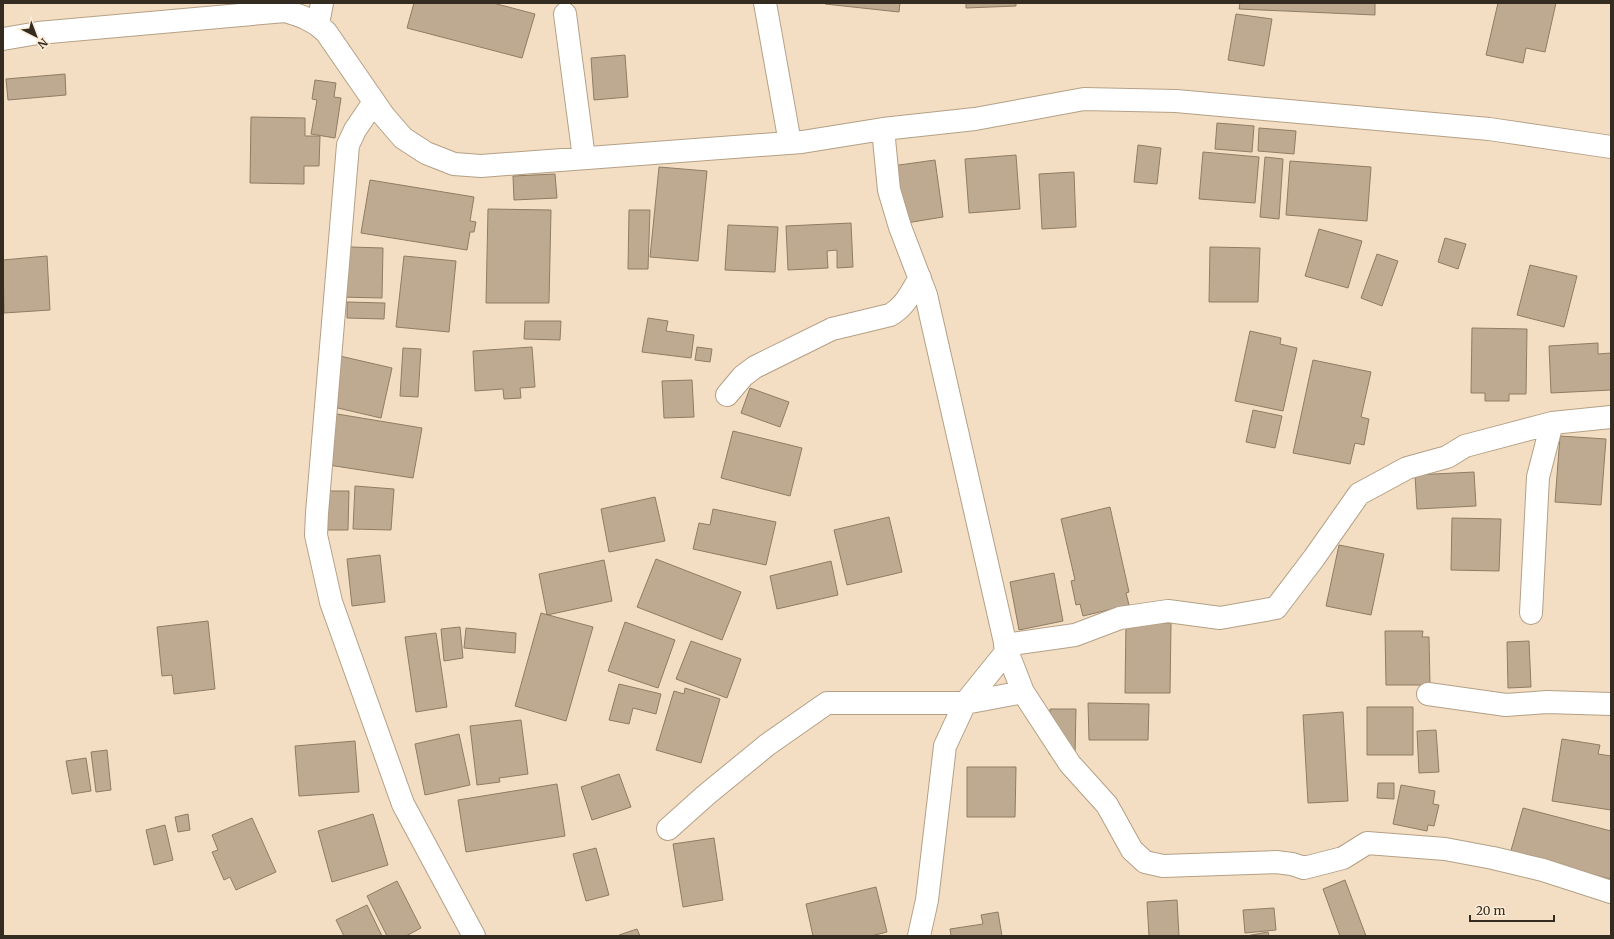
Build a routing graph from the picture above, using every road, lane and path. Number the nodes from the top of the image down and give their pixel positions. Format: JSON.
{"nodes":[{"id":1,"x":765,"y":3,"type":"edge"},
{"id":2,"x":320,"y":13,"type":"edge"},
{"id":3,"x":565,"y":14,"type":"dead end"},
{"id":4,"x":3,"y":39,"type":"edge"},
{"id":5,"x":374,"y":102,"type":"junction"},
{"id":6,"x":883,"y":128,"type":"junction"},
{"id":7,"x":790,"y":143,"type":"junction"},
{"id":8,"x":1611,"y":147,"type":"edge"},
{"id":9,"x":584,"y":158,"type":"junction"},
{"id":10,"x":920,"y":278,"type":"junction"},
{"id":11,"x":727,"y":395,"type":"dead end"},
{"id":12,"x":1611,"y":417,"type":"edge"},
{"id":13,"x":1552,"y":423,"type":"junction"},
{"id":14,"x":1531,"y":613,"type":"dead end"},
{"id":15,"x":1006,"y":648,"type":"junction"},
{"id":16,"x":1023,"y":692,"type":"junction"},
{"id":17,"x":1428,"y":694,"type":"dead end"},
{"id":18,"x":966,"y":703,"type":"junction"},
{"id":19,"x":1611,"y":704,"type":"edge"},
{"id":20,"x":668,"y":829,"type":"dead end"},
{"id":21,"x":1611,"y":892,"type":"edge"},
{"id":22,"x":474,"y":936,"type":"edge"},
{"id":23,"x":919,"y":936,"type":"edge"}],
"edges":[{"from":1,"to":7,"type":"street"},
{"from":2,"to":4,"type":"street"},
{"from":2,"to":5,"type":"street"},
{"from":3,"to":9,"type":"street"},
{"from":5,"to":9,"type":"street"},
{"from":5,"to":22,"type":"street"},
{"from":6,"to":7,"type":"street"},
{"from":6,"to":8,"type":"street"},
{"from":6,"to":10,"type":"street"},
{"from":7,"to":9,"type":"street"},
{"from":10,"to":11,"type":"street"},
{"from":10,"to":15,"type":"street"},
{"from":12,"to":13,"type":"street"},
{"from":13,"to":14,"type":"street"},
{"from":13,"to":15,"type":"street"},
{"from":15,"to":16,"type":"street"},
{"from":15,"to":18,"type":"street"},
{"from":16,"to":18,"type":"street"},
{"from":16,"to":21,"type":"street"},
{"from":17,"to":19,"type":"street"},
{"from":18,"to":20,"type":"street"},
{"from":18,"to":23,"type":"street"}]}
